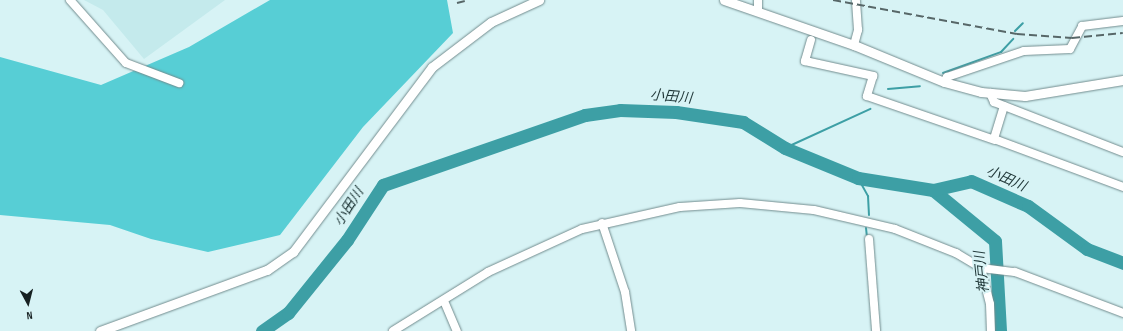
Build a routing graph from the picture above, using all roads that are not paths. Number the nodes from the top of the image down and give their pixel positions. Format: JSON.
{"nodes":[{"id":1,"x":70,"y":0,"type":"edge"},
{"id":2,"x":539,"y":0,"type":"edge"},
{"id":3,"x":724,"y":0,"type":"edge"},
{"id":4,"x":758,"y":0,"type":"edge"},
{"id":5,"x":856,"y":0,"type":"edge"},
{"id":6,"x":758,"y":11,"type":"junction"},
{"id":7,"x":1123,"y":21,"type":"edge"},
{"id":8,"x":811,"y":40,"type":"dead end"},
{"id":9,"x":854,"y":45,"type":"junction"},
{"id":10,"x":1123,"y":80,"type":"edge"},
{"id":11,"x":944,"y":82,"type":"junction"},
{"id":12,"x":179,"y":83,"type":"dead end"},
{"id":13,"x":990,"y":93,"type":"junction"},
{"id":14,"x":1004,"y":106,"type":"junction"},
{"id":15,"x":995,"y":140,"type":"junction"},
{"id":16,"x":1123,"y":152,"type":"edge"},
{"id":17,"x":1123,"y":187,"type":"edge"},
{"id":18,"x":602,"y":223,"type":"junction"},
{"id":19,"x":869,"y":239,"type":"dead end"},
{"id":20,"x":984,"y":269,"type":"junction"},
{"id":21,"x":444,"y":301,"type":"junction"},
{"id":22,"x":1123,"y":313,"type":"edge"},
{"id":23,"x":403,"y":328,"type":"edge"},
{"id":24,"x":100,"y":331,"type":"edge"},
{"id":25,"x":393,"y":331,"type":"edge"},
{"id":26,"x":457,"y":331,"type":"edge"},
{"id":27,"x":631,"y":331,"type":"edge"},
{"id":28,"x":876,"y":331,"type":"edge"},
{"id":29,"x":991,"y":331,"type":"edge"}],
"edges":[{"from":1,"to":12,"type":"street"},
{"from":2,"to":24,"type":"street"},
{"from":3,"to":6,"type":"street"},
{"from":4,"to":6,"type":"street"},
{"from":5,"to":9,"type":"street"},
{"from":6,"to":9,"type":"street"},
{"from":7,"to":11,"type":"street"},
{"from":8,"to":15,"type":"street"},
{"from":9,"to":11,"type":"street"},
{"from":10,"to":13,"type":"street"},
{"from":11,"to":13,"type":"street"},
{"from":13,"to":14,"type":"street"},
{"from":14,"to":15,"type":"street"},
{"from":14,"to":16,"type":"street"},
{"from":15,"to":17,"type":"street"},
{"from":18,"to":20,"type":"street"},
{"from":18,"to":21,"type":"street"},
{"from":18,"to":27,"type":"street"},
{"from":19,"to":28,"type":"street"},
{"from":20,"to":22,"type":"street"},
{"from":20,"to":29,"type":"street"},
{"from":21,"to":23,"type":"street"},
{"from":21,"to":26,"type":"street"},
{"from":23,"to":25,"type":"street"}]}
